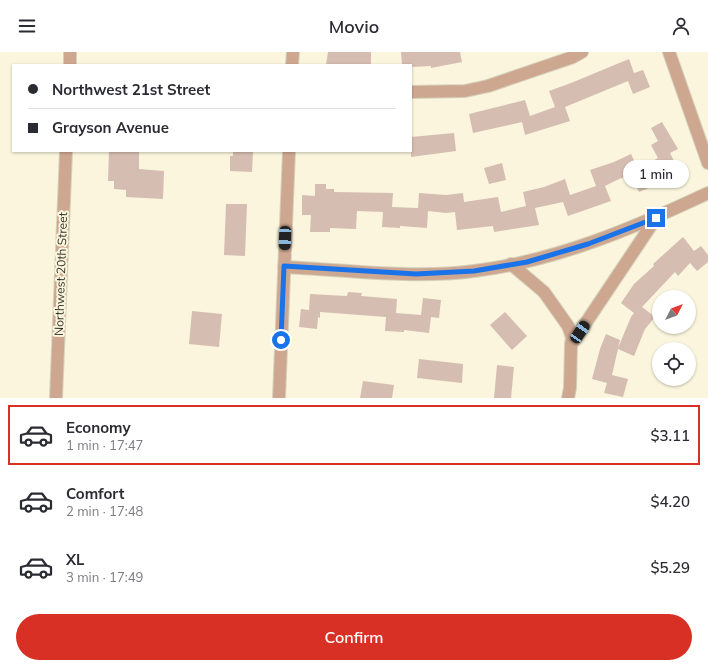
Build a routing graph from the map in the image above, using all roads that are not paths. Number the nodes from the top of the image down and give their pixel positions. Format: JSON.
{"nodes":[{"id":1,"x":70,"y":52,"type":"edge"},
{"id":2,"x":293,"y":52,"type":"edge"},
{"id":3,"x":582,"y":52,"type":"edge"},
{"id":4,"x":669,"y":52,"type":"edge"},
{"id":5,"x":70,"y":64,"type":"edge"},
{"id":6,"x":292,"y":64,"type":"edge"},
{"id":7,"x":412,"y":92,"type":"edge"},
{"id":8,"x":66,"y":152,"type":"edge"},
{"id":9,"x":289,"y":152,"type":"edge"},
{"id":10,"x":708,"y":163,"type":"edge"},
{"id":11,"x":708,"y":193,"type":"edge"},
{"id":12,"x":656,"y":218,"type":"junction"},
{"id":13,"x":511,"y":264,"type":"junction"},
{"id":14,"x":284,"y":266,"type":"junction"},
{"id":15,"x":571,"y":345,"type":"junction"},
{"id":16,"x":56,"y":398,"type":"edge"},
{"id":17,"x":279,"y":398,"type":"edge"},
{"id":18,"x":568,"y":398,"type":"edge"}],
"edges":[{"from":1,"to":5,"type":"street"},
{"from":2,"to":6,"type":"street"},
{"from":3,"to":7,"type":"street"},
{"from":4,"to":10,"type":"street"},
{"from":8,"to":16,"type":"street","name":"Northwest 20th Street"},
{"from":9,"to":14,"type":"street"},
{"from":11,"to":12,"type":"street"},
{"from":12,"to":13,"type":"street"},
{"from":12,"to":15,"type":"street"},
{"from":13,"to":14,"type":"street"},
{"from":13,"to":15,"type":"street"},
{"from":14,"to":17,"type":"street"},
{"from":15,"to":18,"type":"street"}]}
